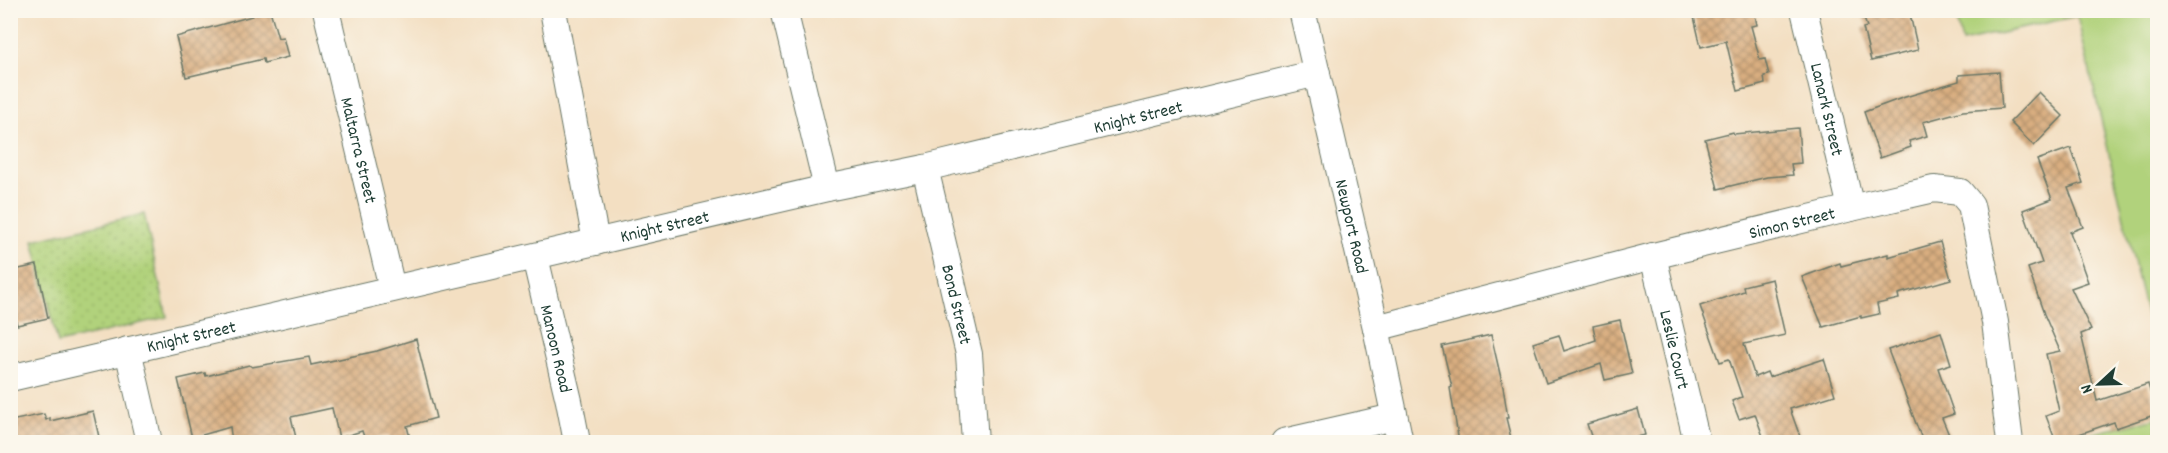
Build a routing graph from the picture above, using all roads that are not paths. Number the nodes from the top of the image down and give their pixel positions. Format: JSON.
{"nodes":[{"id":1,"x":326,"y":10,"type":"edge"},
{"id":2,"x":553,"y":10,"type":"edge"},
{"id":3,"x":784,"y":10,"type":"edge"},
{"id":4,"x":1302,"y":10,"type":"edge"},
{"id":5,"x":1804,"y":10,"type":"edge"},
{"id":6,"x":1317,"y":73,"type":"junction"},
{"id":7,"x":925,"y":168,"type":"junction"},
{"id":8,"x":827,"y":188,"type":"junction"},
{"id":9,"x":1851,"y":208,"type":"junction"},
{"id":10,"x":596,"y":242,"type":"junction"},
{"id":11,"x":1653,"y":256,"type":"junction"},
{"id":12,"x":535,"y":257,"type":"junction"},
{"id":13,"x":392,"y":288,"type":"junction"},
{"id":14,"x":1376,"y":328,"type":"junction"},
{"id":15,"x":128,"y":351,"type":"junction"},
{"id":16,"x":10,"y":378,"type":"edge"},
{"id":17,"x":1394,"y":417,"type":"junction"},
{"id":18,"x":149,"y":442,"type":"edge"},
{"id":19,"x":577,"y":442,"type":"edge"},
{"id":20,"x":975,"y":442,"type":"edge"},
{"id":21,"x":1284,"y":442,"type":"edge"},
{"id":22,"x":1400,"y":442,"type":"edge"},
{"id":23,"x":1697,"y":442,"type":"edge"},
{"id":24,"x":2010,"y":442,"type":"edge"}],
"edges":[{"from":1,"to":13,"type":"street","name":"Maltarra Street"},
{"from":2,"to":10,"type":"street"},
{"from":3,"to":8,"type":"street"},
{"from":4,"to":6,"type":"street","name":"Newport Road"},
{"from":5,"to":9,"type":"street","name":"Lanark Street"},
{"from":6,"to":7,"type":"street","name":"Knight Street"},
{"from":6,"to":14,"type":"street","name":"Newport Road"},
{"from":7,"to":8,"type":"street","name":"Knight Street"},
{"from":7,"to":20,"type":"street","name":"Bond Street"},
{"from":8,"to":10,"type":"street","name":"Knight Street"},
{"from":9,"to":11,"type":"street","name":"Simon Street"},
{"from":9,"to":24,"type":"street","name":"Simon Street"},
{"from":10,"to":12,"type":"street","name":"Knight Street"},
{"from":11,"to":14,"type":"street","name":"Simon Street"},
{"from":11,"to":23,"type":"street","name":"Leslie Court"},
{"from":12,"to":13,"type":"street","name":"Knight Street"},
{"from":12,"to":19,"type":"street","name":"Manoon Road"},
{"from":13,"to":15,"type":"street","name":"Knight Street"},
{"from":14,"to":17,"type":"street","name":"Newport Road"},
{"from":15,"to":16,"type":"street","name":"Knight Street"},
{"from":15,"to":18,"type":"street"},
{"from":17,"to":21,"type":"street"},
{"from":17,"to":22,"type":"street","name":"Newport Road"}]}
